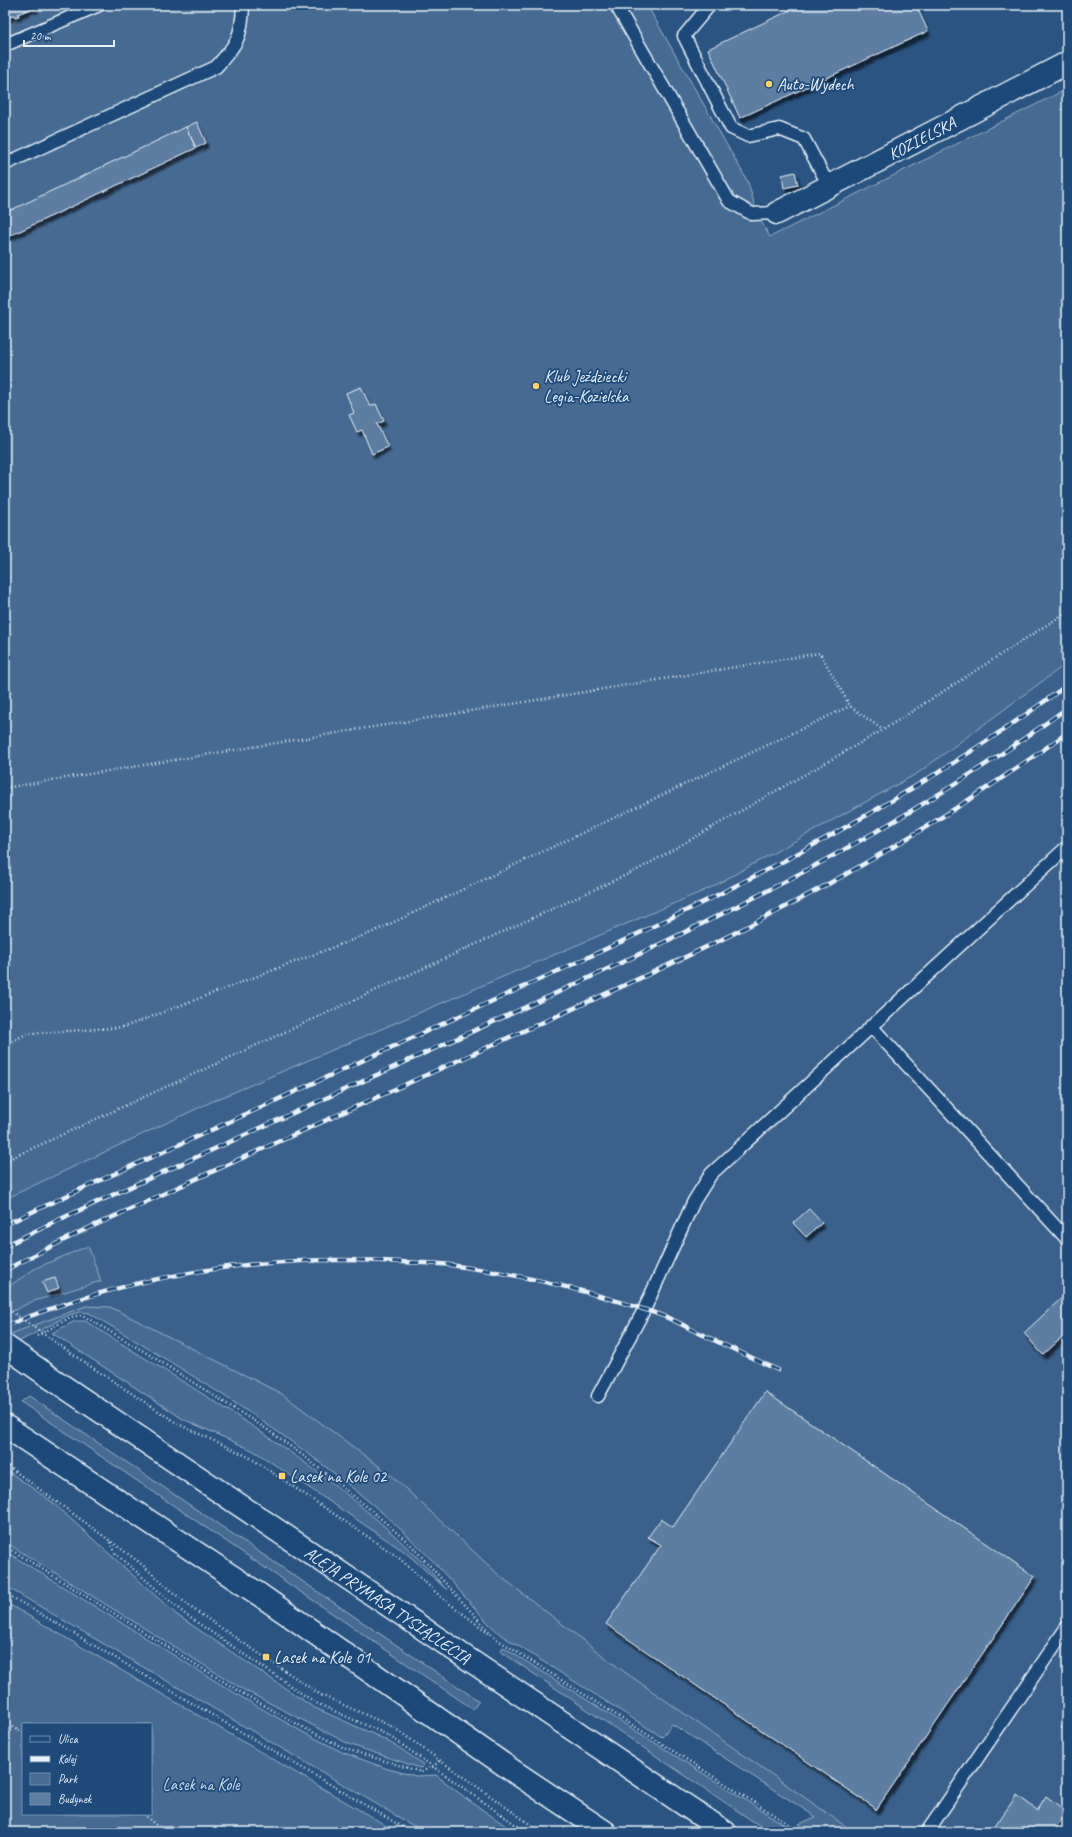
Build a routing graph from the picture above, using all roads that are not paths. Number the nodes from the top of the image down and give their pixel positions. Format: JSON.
{"nodes":[{"id":1,"x":99,"y":5,"type":"edge"},
{"id":2,"x":243,"y":5,"type":"edge"},
{"id":3,"x":616,"y":5,"type":"edge"},
{"id":4,"x":709,"y":5,"type":"edge"},
{"id":5,"x":5,"y":45,"type":"edge"},
{"id":6,"x":1067,"y":63,"type":"edge"},
{"id":7,"x":5,"y":164,"type":"edge"},
{"id":8,"x":829,"y":186,"type":"junction"},
{"id":9,"x":777,"y":213,"type":"joint"},
{"id":10,"x":1067,"y":847,"type":"edge"},
{"id":11,"x":871,"y":1026,"type":"junction"},
{"id":12,"x":1067,"y":1239,"type":"edge"},
{"id":13,"x":5,"y":1346,"type":"edge"},
{"id":14,"x":598,"y":1396,"type":"dead end"},
{"id":15,"x":5,"y":1426,"type":"edge"},
{"id":16,"x":1067,"y":1627,"type":"edge"},
{"id":17,"x":605,"y":1832,"type":"edge"},
{"id":18,"x":725,"y":1832,"type":"edge"},
{"id":19,"x":927,"y":1832,"type":"edge"}],
"edges":[{"from":1,"to":5,"type":"lane"},
{"from":2,"to":7,"type":"lane"},
{"from":3,"to":9,"type":"lane"},
{"from":4,"to":8,"type":"lane"},
{"from":6,"to":8,"type":"main road","name":"KOZIELSKA"},
{"from":8,"to":9,"type":"main road","name":"KOZIELSKA"},
{"from":10,"to":11,"type":"lane"},
{"from":11,"to":12,"type":"lane"},
{"from":11,"to":14,"type":"lane"},
{"from":13,"to":18,"type":"main road","name":"ALEJA PRYMASA TYSIĄCLECIA","bridge":true},
{"from":15,"to":17,"type":"main road"},
{"from":16,"to":19,"type":"lane"}]}
